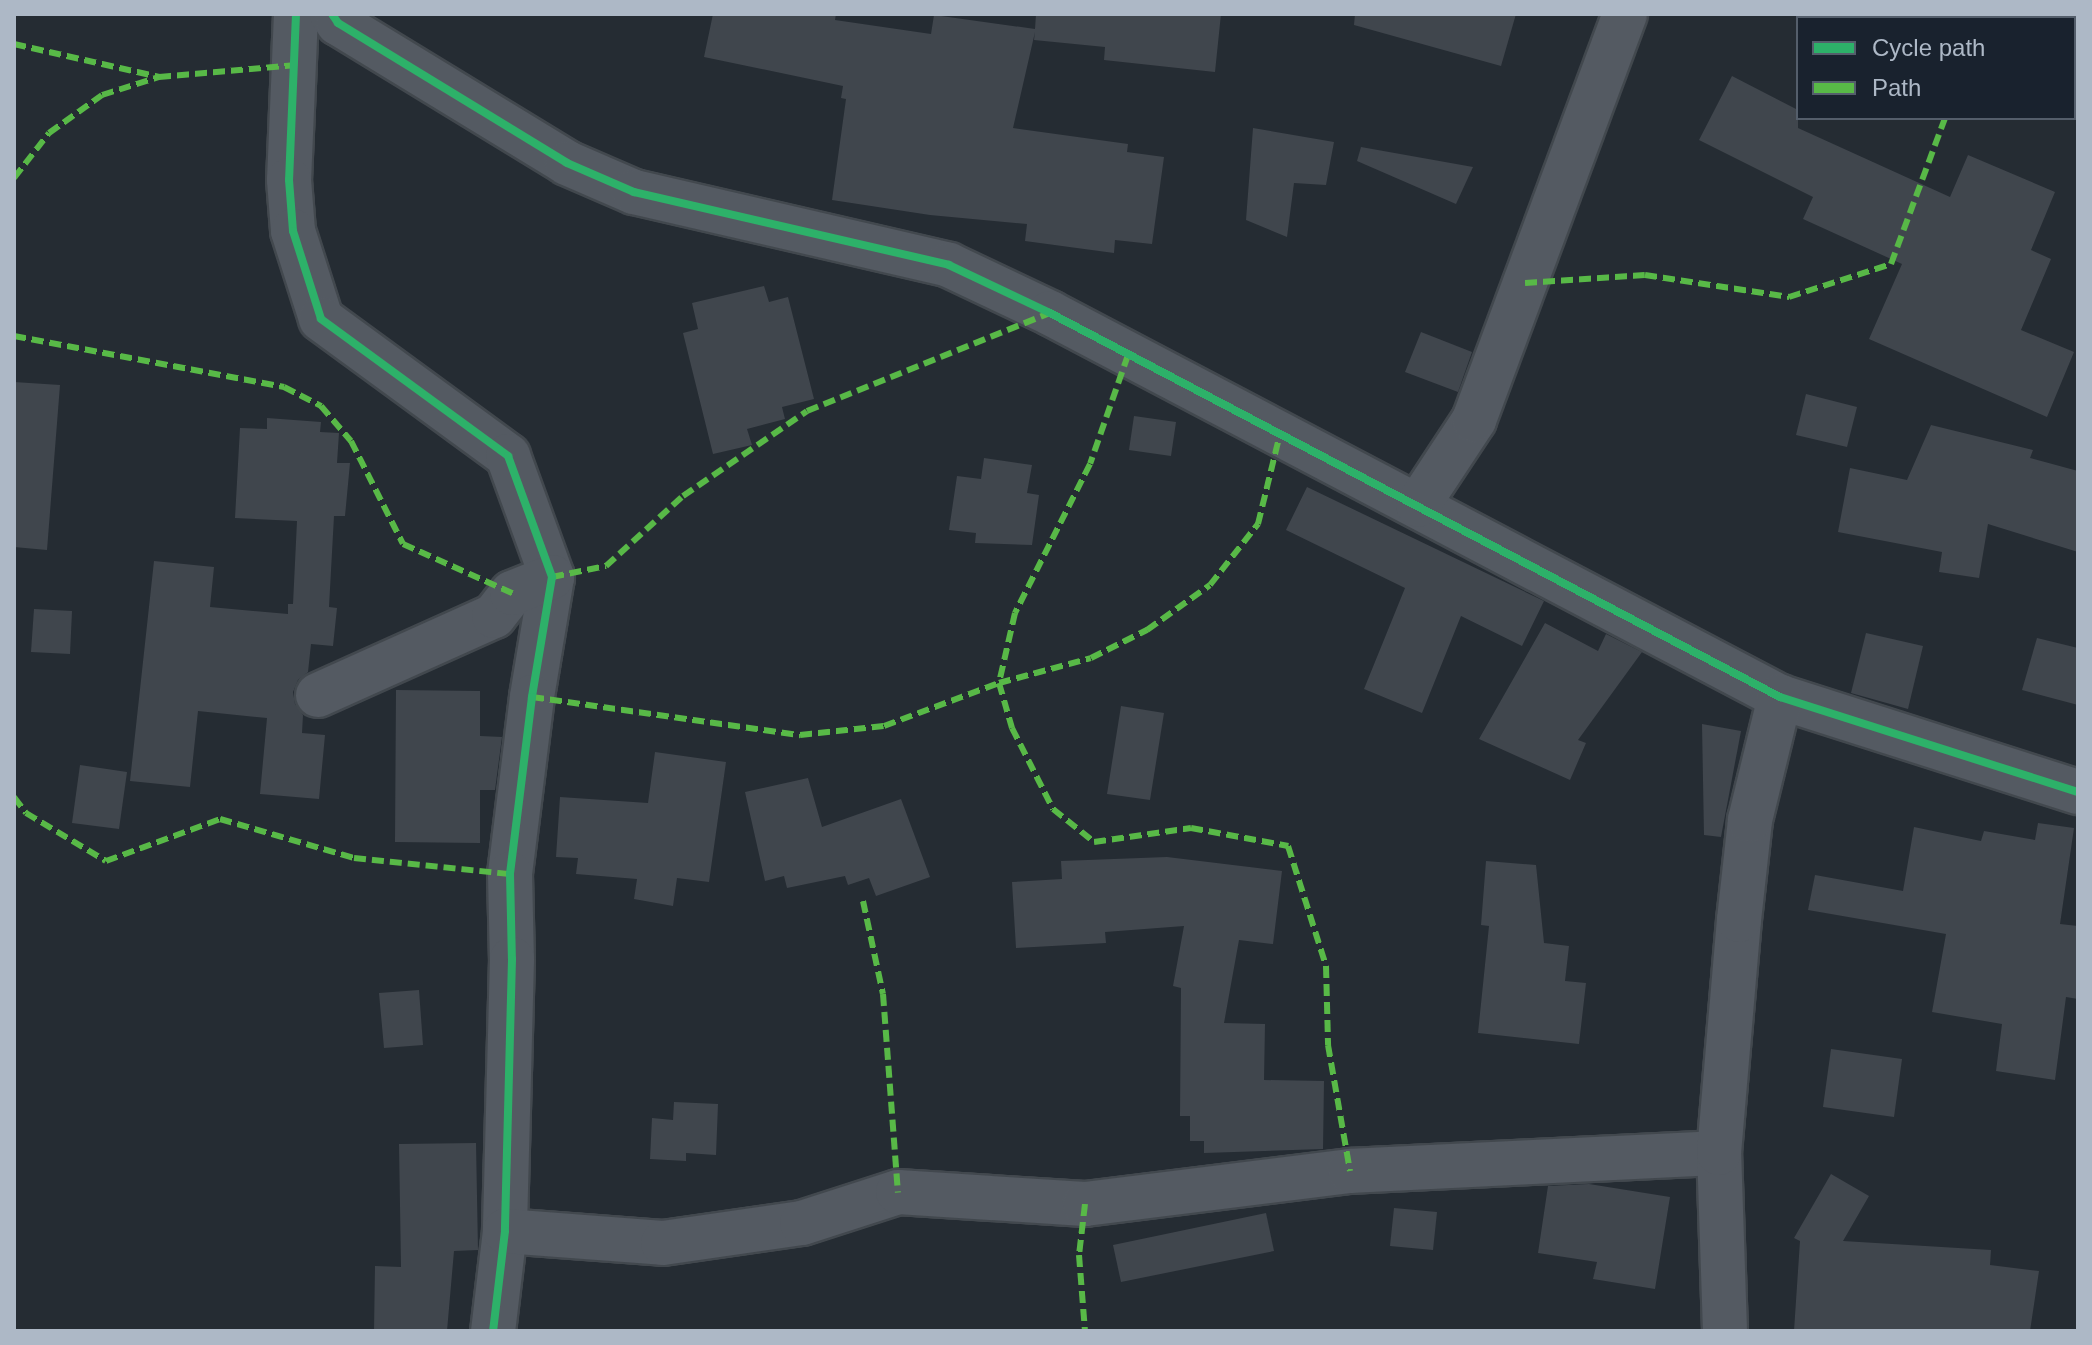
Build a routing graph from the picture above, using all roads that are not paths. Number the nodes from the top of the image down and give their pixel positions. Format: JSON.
{"nodes":[{"id":1,"x":296,"y":14,"type":"edge"},
{"id":2,"x":332,"y":14,"type":"edge"},
{"id":3,"x":1625,"y":14,"type":"edge"},
{"id":4,"x":1418,"y":505,"type":"junction"},
{"id":5,"x":552,"y":577,"type":"junction"},
{"id":6,"x":318,"y":695,"type":"dead end"},
{"id":7,"x":1780,"y":697,"type":"junction"},
{"id":8,"x":2078,"y":792,"type":"edge"},
{"id":9,"x":1719,"y":1153,"type":"junction"},
{"id":10,"x":505,"y":1231,"type":"junction"},
{"id":11,"x":493,"y":1331,"type":"edge"},
{"id":12,"x":1725,"y":1331,"type":"edge"}],
"edges":[{"from":1,"to":5,"type":"street"},
{"from":2,"to":4,"type":"street"},
{"from":3,"to":4,"type":"street"},
{"from":4,"to":7,"type":"street"},
{"from":5,"to":6,"type":"street"},
{"from":5,"to":10,"type":"street"},
{"from":7,"to":8,"type":"street"},
{"from":7,"to":9,"type":"street"},
{"from":9,"to":10,"type":"street"},
{"from":9,"to":12,"type":"street"},
{"from":10,"to":11,"type":"street"}]}
